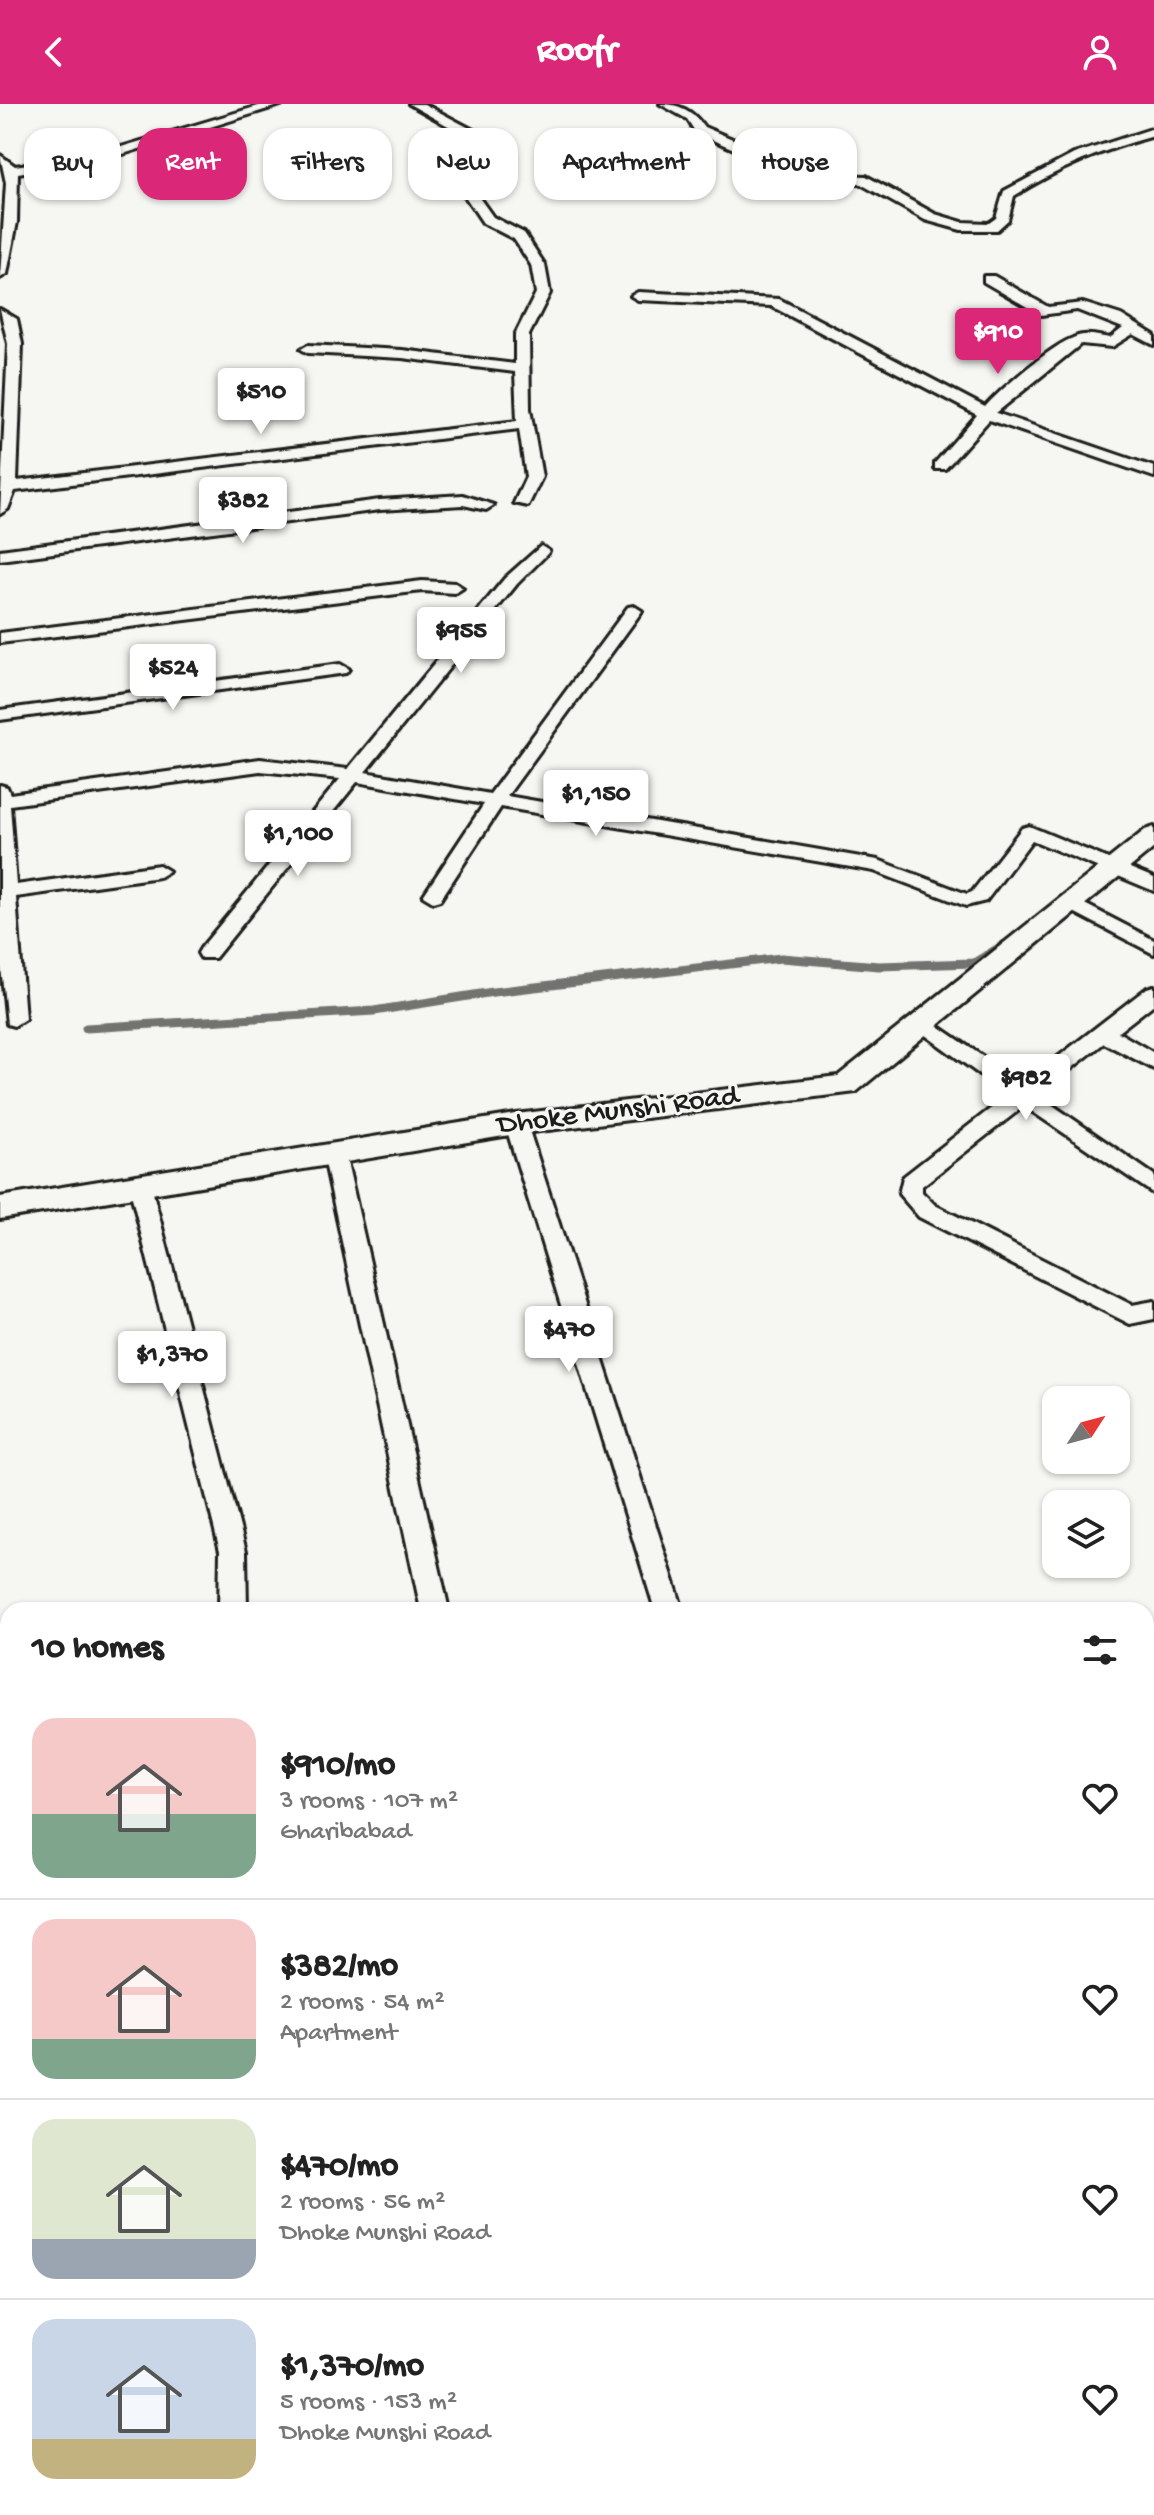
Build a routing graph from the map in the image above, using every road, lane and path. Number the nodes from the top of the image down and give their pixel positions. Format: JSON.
{"nodes":[{"id":1,"x":278,"y":104,"type":"edge"},
{"id":2,"x":415,"y":104,"type":"edge"},
{"id":3,"x":666,"y":104,"type":"edge"},
{"id":4,"x":1154,"y":132,"type":"edge"},
{"id":5,"x":0,"y":159,"type":"edge"},
{"id":6,"x":12,"y":170,"type":"junction"},
{"id":7,"x":0,"y":274,"type":"edge"},
{"id":8,"x":989,"y":279,"type":"dead end"},
{"id":9,"x":638,"y":296,"type":"dead end"},
{"id":10,"x":0,"y":313,"type":"edge"},
{"id":11,"x":1133,"y":328,"type":"junction"},
{"id":12,"x":1154,"y":341,"type":"edge"},
{"id":13,"x":308,"y":349,"type":"dead end"},
{"id":14,"x":7,"y":364,"type":"edge"},
{"id":15,"x":525,"y":369,"type":"junction"},
{"id":16,"x":986,"y":414,"type":"junction"},
{"id":17,"x":527,"y":424,"type":"junction"},
{"id":18,"x":940,"y":466,"type":"dead end"},
{"id":19,"x":1154,"y":472,"type":"edge"},
{"id":20,"x":4,"y":487,"type":"edge"},
{"id":21,"x":522,"y":503,"type":"dead end"},
{"id":22,"x":486,"y":505,"type":"dead end"},
{"id":23,"x":0,"y":509,"type":"edge"},
{"id":24,"x":541,"y":551,"type":"dead end"},
{"id":25,"x":0,"y":555,"type":"edge"},
{"id":26,"x":455,"y":588,"type":"dead end"},
{"id":27,"x":634,"y":611,"type":"dead end"},
{"id":28,"x":0,"y":638,"type":"edge"},
{"id":29,"x":340,"y":669,"type":"dead end"},
{"id":30,"x":0,"y":715,"type":"edge"},
{"id":31,"x":354,"y":775,"type":"junction"},
{"id":32,"x":0,"y":791,"type":"edge"},
{"id":33,"x":496,"y":799,"type":"junction"},
{"id":34,"x":0,"y":801,"type":"edge"},
{"id":35,"x":1154,"y":835,"type":"edge"},
{"id":36,"x":1115,"y":866,"type":"junction"},
{"id":37,"x":159,"y":871,"type":"dead end"},
{"id":38,"x":1154,"y":885,"type":"edge"},
{"id":39,"x":3,"y":893,"type":"edge"},
{"id":40,"x":433,"y":896,"type":"dead end"},
{"id":41,"x":1071,"y":903,"type":"junction"},
{"id":42,"x":1154,"y":948,"type":"edge"},
{"id":43,"x":208,"y":953,"type":"dead end"},
{"id":44,"x":5,"y":972,"type":"edge"},
{"id":45,"x":1154,"y":993,"type":"edge"},
{"id":46,"x":14,"y":1019,"type":"dead end"},
{"id":47,"x":921,"y":1024,"type":"junction"},
{"id":48,"x":1103,"y":1033,"type":"junction"},
{"id":49,"x":1154,"y":1062,"type":"edge"},
{"id":50,"x":1025,"y":1094,"type":"junction"},
{"id":51,"x":516,"y":1124,"type":"junction"},
{"id":52,"x":334,"y":1153,"type":"junction"},
{"id":53,"x":140,"y":1185,"type":"junction"},
{"id":54,"x":1154,"y":1186,"type":"edge"},
{"id":55,"x":0,"y":1208,"type":"edge"},
{"id":56,"x":1154,"y":1310,"type":"edge"},
{"id":57,"x":233,"y":1602,"type":"edge"},
{"id":58,"x":433,"y":1602,"type":"edge"},
{"id":59,"x":666,"y":1602,"type":"edge"}],
"edges":[{"from":1,"to":6,"type":"street"},
{"from":2,"to":15,"type":"street"},
{"from":3,"to":4,"type":"street"},
{"from":5,"to":6,"type":"street"},
{"from":6,"to":7,"type":"street"},
{"from":8,"to":11,"type":"street"},
{"from":9,"to":16,"type":"street"},
{"from":10,"to":14,"type":"street"},
{"from":11,"to":12,"type":"street"},
{"from":11,"to":16,"type":"street"},
{"from":13,"to":15,"type":"street"},
{"from":14,"to":20,"type":"street"},
{"from":15,"to":17,"type":"street"},
{"from":16,"to":18,"type":"street"},
{"from":16,"to":19,"type":"street"},
{"from":17,"to":20,"type":"street"},
{"from":17,"to":21,"type":"street"},
{"from":20,"to":23,"type":"street"},
{"from":22,"to":25,"type":"street"},
{"from":24,"to":31,"type":"street"},
{"from":26,"to":28,"type":"street"},
{"from":27,"to":33,"type":"street"},
{"from":29,"to":30,"type":"street"},
{"from":31,"to":33,"type":"street"},
{"from":31,"to":34,"type":"street"},
{"from":31,"to":43,"type":"street"},
{"from":32,"to":34,"type":"street"},
{"from":33,"to":36,"type":"street"},
{"from":33,"to":40,"type":"street"},
{"from":34,"to":39,"type":"street"},
{"from":35,"to":36,"type":"street","name":"Dhoke Munshi Road"},
{"from":36,"to":38,"type":"street"},
{"from":36,"to":41,"type":"street","name":"Dhoke Munshi Road"},
{"from":37,"to":39,"type":"street"},
{"from":39,"to":44,"type":"street"},
{"from":41,"to":42,"type":"street"},
{"from":41,"to":47,"type":"street","name":"Dhoke Munshi Road"},
{"from":44,"to":46,"type":"street"},
{"from":45,"to":48,"type":"street"},
{"from":47,"to":50,"type":"street"},
{"from":47,"to":51,"type":"street","name":"Dhoke Munshi Road"},
{"from":48,"to":49,"type":"street"},
{"from":48,"to":50,"type":"street"},
{"from":50,"to":54,"type":"street"},
{"from":50,"to":56,"type":"street"},
{"from":51,"to":52,"type":"street","name":"Dhoke Munshi Road"},
{"from":51,"to":59,"type":"street"},
{"from":52,"to":53,"type":"street","name":"Dhoke Munshi Road"},
{"from":52,"to":58,"type":"street"},
{"from":53,"to":55,"type":"street","name":"Dhoke Munshi Road"},
{"from":53,"to":57,"type":"street"}]}
